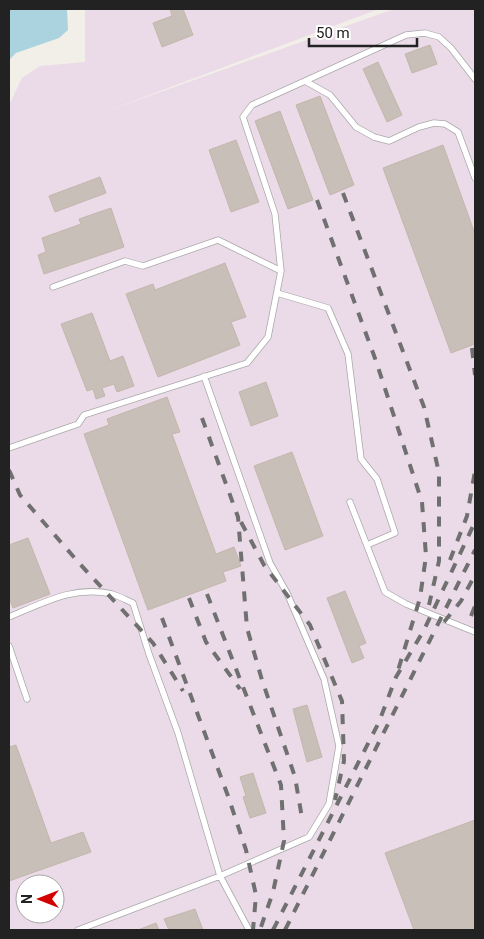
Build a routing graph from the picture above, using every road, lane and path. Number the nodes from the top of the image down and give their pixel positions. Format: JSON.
{"nodes":[{"id":1,"x":475,"y":79,"type":"edge"},
{"id":2,"x":305,"y":81,"type":"junction"},
{"id":3,"x":475,"y":178,"type":"edge"},
{"id":4,"x":281,"y":271,"type":"junction"},
{"id":5,"x":53,"y":287,"type":"dead end"},
{"id":6,"x":277,"y":294,"type":"junction"},
{"id":7,"x":204,"y":376,"type":"junction"},
{"id":8,"x":9,"y":448,"type":"edge"},
{"id":9,"x":350,"y":502,"type":"dead end"},
{"id":10,"x":367,"y":544,"type":"junction"},
{"id":11,"x":9,"y":617,"type":"edge"},
{"id":12,"x":475,"y":632,"type":"edge"},
{"id":13,"x":9,"y":646,"type":"edge"},
{"id":14,"x":27,"y":698,"type":"dead end"},
{"id":15,"x":220,"y":876,"type":"junction"},
{"id":16,"x":78,"y":930,"type":"edge"},
{"id":17,"x":249,"y":930,"type":"edge"}],
"edges":[{"from":1,"to":2,"type":"lane"},
{"from":2,"to":3,"type":"lane"},
{"from":2,"to":4,"type":"lane"},
{"from":4,"to":5,"type":"lane"},
{"from":4,"to":6,"type":"lane"},
{"from":6,"to":7,"type":"lane"},
{"from":6,"to":10,"type":"lane"},
{"from":7,"to":8,"type":"lane"},
{"from":7,"to":15,"type":"lane"},
{"from":9,"to":10,"type":"lane"},
{"from":10,"to":12,"type":"lane"},
{"from":11,"to":15,"type":"lane"},
{"from":13,"to":14,"type":"lane"},
{"from":15,"to":16,"type":"lane"},
{"from":15,"to":17,"type":"lane"}]}
